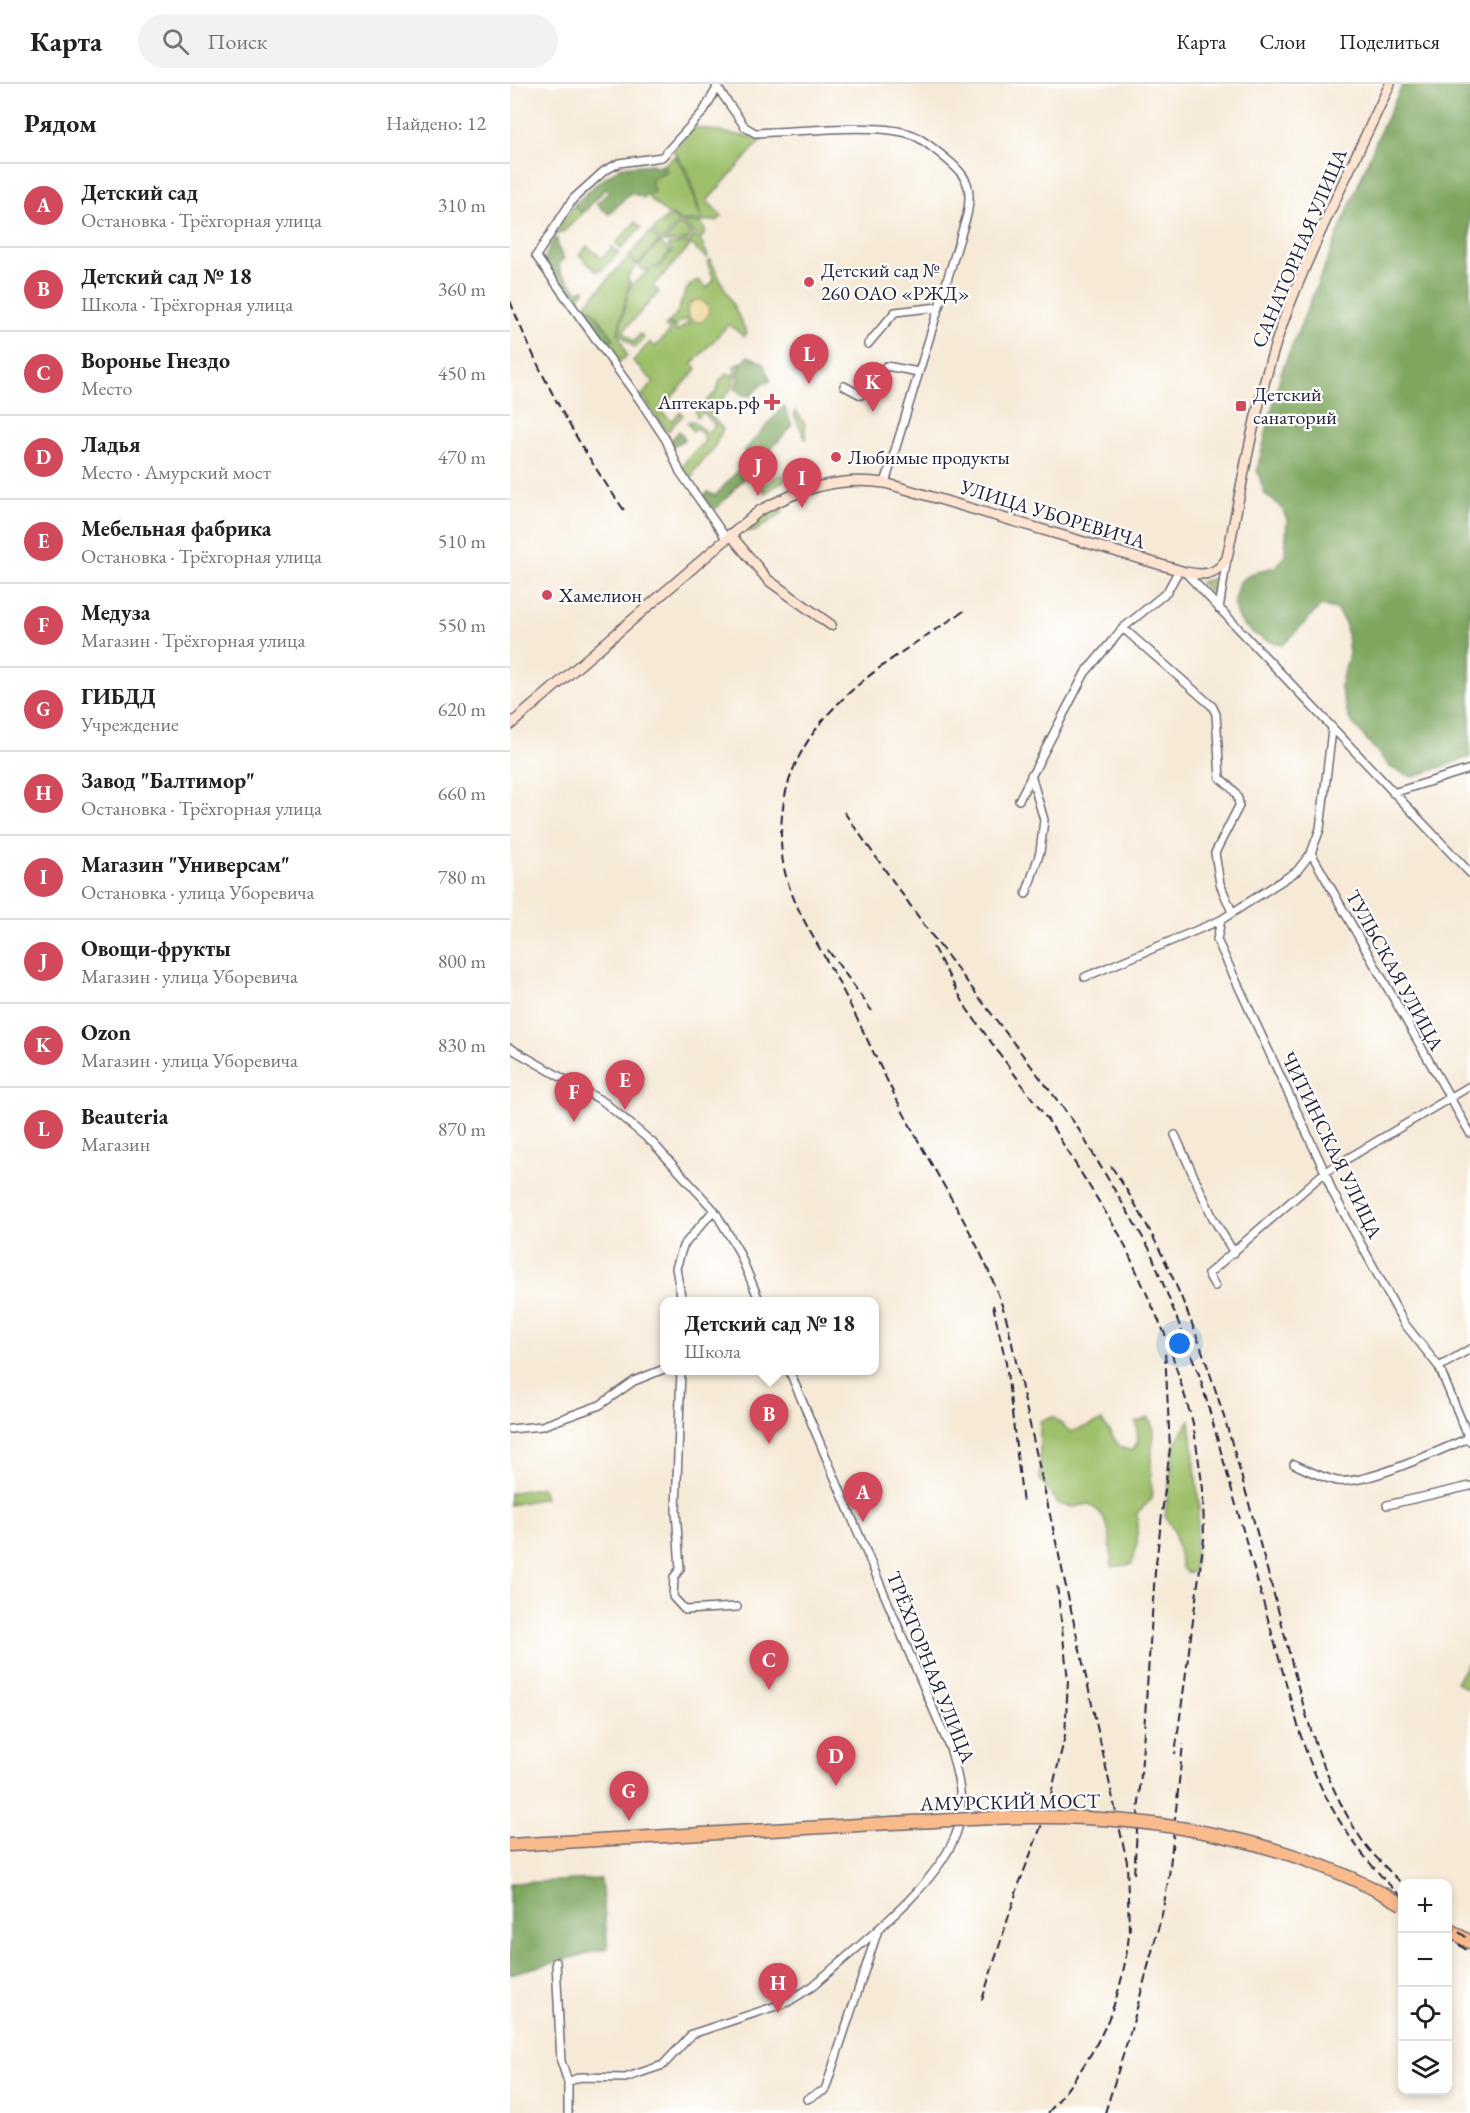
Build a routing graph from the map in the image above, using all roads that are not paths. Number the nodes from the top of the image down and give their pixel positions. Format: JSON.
{"nodes":[{"id":1,"x":1390,"y":84,"type":"edge"},
{"id":2,"x":716,"y":86,"type":"edge"},
{"id":3,"x":939,"y":307,"type":"junction"},
{"id":4,"x":868,"y":344,"type":"dead end"},
{"id":5,"x":919,"y":372,"type":"junction"},
{"id":6,"x":844,"y":386,"type":"dead end"},
{"id":7,"x":885,"y":483,"type":"junction"},
{"id":8,"x":728,"y":536,"type":"junction"},
{"id":9,"x":1227,"y":558,"type":"junction"},
{"id":10,"x":1182,"y":571,"type":"junction"},
{"id":11,"x":1219,"y":609,"type":"junction"},
{"id":12,"x":831,"y":625,"type":"dead end"},
{"id":13,"x":1123,"y":628,"type":"junction"},
{"id":14,"x":510,"y":725,"type":"edge"},
{"id":15,"x":1332,"y":729,"type":"junction"},
{"id":16,"x":1470,"y":769,"type":"edge"},
{"id":17,"x":1031,"y":775,"type":"junction"},
{"id":18,"x":1394,"y":793,"type":"junction"},
{"id":19,"x":1018,"y":800,"type":"dead end"},
{"id":20,"x":1311,"y":853,"type":"junction"},
{"id":21,"x":1470,"y":872,"type":"edge"},
{"id":22,"x":1026,"y":894,"type":"dead end"},
{"id":23,"x":1232,"y":912,"type":"junction"},
{"id":24,"x":1221,"y":920,"type":"junction"},
{"id":25,"x":1084,"y":977,"type":"dead end"},
{"id":26,"x":510,"y":1048,"type":"edge"},
{"id":27,"x":1470,"y":1086,"type":"edge"},
{"id":28,"x":1449,"y":1099,"type":"junction"},
{"id":29,"x":1470,"y":1133,"type":"edge"},
{"id":30,"x":1175,"y":1135,"type":"dead end"},
{"id":31,"x":1325,"y":1172,"type":"junction"},
{"id":32,"x":714,"y":1210,"type":"junction"},
{"id":33,"x":1234,"y":1253,"type":"junction"},
{"id":34,"x":1215,"y":1286,"type":"dead end"},
{"id":35,"x":681,"y":1297,"type":"edge"},
{"id":36,"x":758,"y":1297,"type":"edge"},
{"id":37,"x":1470,"y":1349,"type":"edge"},
{"id":38,"x":1439,"y":1367,"type":"junction"},
{"id":39,"x":660,"y":1371,"type":"edge"},
{"id":40,"x":681,"y":1375,"type":"edge"},
{"id":41,"x":791,"y":1375,"type":"edge"},
{"id":42,"x":510,"y":1429,"type":"edge"},
{"id":43,"x":1469,"y":1439,"type":"edge"},
{"id":44,"x":1293,"y":1464,"type":"dead end"},
{"id":45,"x":1470,"y":1486,"type":"edge"},
{"id":46,"x":1387,"y":1505,"type":"dead end"},
{"id":47,"x":736,"y":1607,"type":"dead end"},
{"id":48,"x":510,"y":1845,"type":"edge"},
{"id":49,"x":1398,"y":1902,"type":"edge"},
{"id":50,"x":878,"y":1927,"type":"junction"},
{"id":51,"x":1452,"y":1931,"type":"edge"},
{"id":52,"x":1470,"y":1942,"type":"edge"},
{"id":53,"x":556,"y":1962,"type":"dead end"},
{"id":54,"x":568,"y":2082,"type":"junction"},
{"id":55,"x":807,"y":2100,"type":"dead end"},
{"id":56,"x":568,"y":2113,"type":"edge"}],
"edges":[{"from":1,"to":9,"type":"main road","name":"САНАТОРНАЯ УЛИЦА"},
{"from":2,"to":3,"type":"street"},
{"from":2,"to":8,"type":"street"},
{"from":3,"to":4,"type":"street"},
{"from":3,"to":5,"type":"street"},
{"from":5,"to":6,"type":"street"},
{"from":5,"to":7,"type":"street"},
{"from":7,"to":8,"type":"main road","name":"УЛИЦА УБОРЕВИЧА"},
{"from":7,"to":10,"type":"main road","name":"УЛИЦА УБОРЕВИЧА"},
{"from":8,"to":12,"type":"main road"},
{"from":8,"to":14,"type":"main road","name":"УЛИЦА УБОРЕВИЧА"},
{"from":9,"to":10,"type":"main road"},
{"from":9,"to":11,"type":"street"},
{"from":10,"to":11,"type":"street"},
{"from":10,"to":13,"type":"street"},
{"from":11,"to":15,"type":"street"},
{"from":13,"to":17,"type":"street"},
{"from":13,"to":23,"type":"street"},
{"from":15,"to":18,"type":"street"},
{"from":15,"to":20,"type":"street"},
{"from":16,"to":18,"type":"street"},
{"from":17,"to":19,"type":"street"},
{"from":17,"to":22,"type":"street"},
{"from":18,"to":21,"type":"street"},
{"from":20,"to":23,"type":"street"},
{"from":20,"to":28,"type":"street","name":"ТУЛЬСКАЯ УЛИЦА"},
{"from":23,"to":24,"type":"street"},
{"from":24,"to":25,"type":"street"},
{"from":24,"to":31,"type":"street","name":"ЧИТИНСКАЯ УЛИЦА"},
{"from":26,"to":32,"type":"street"},
{"from":27,"to":28,"type":"street"},
{"from":28,"to":29,"type":"street","name":"ТУЛЬСКАЯ УЛИЦА"},
{"from":28,"to":31,"type":"street"},
{"from":30,"to":33,"type":"street"},
{"from":31,"to":33,"type":"street"},
{"from":31,"to":38,"type":"street","name":"ЧИТИНСКАЯ УЛИЦА"},
{"from":32,"to":35,"type":"street"},
{"from":32,"to":36,"type":"street"},
{"from":33,"to":34,"type":"street"},
{"from":37,"to":38,"type":"street"},
{"from":38,"to":43,"type":"street","name":"ЧИТИНСКАЯ УЛИЦА"},
{"from":39,"to":42,"type":"street"},
{"from":40,"to":47,"type":"street"},
{"from":41,"to":50,"type":"street","name":"ТРЁХГОРНАЯ УЛИЦА"},
{"from":43,"to":44,"type":"street"},
{"from":45,"to":46,"type":"street"},
{"from":48,"to":49,"type":"highway","name":"АМУРСКИЙ МОСТ","bridge":true},
{"from":50,"to":54,"type":"street","name":"ТРЁХГОРНАЯ УЛИЦА"},
{"from":50,"to":55,"type":"street"},
{"from":51,"to":52,"type":"highway"},
{"from":53,"to":54,"type":"street"},
{"from":54,"to":56,"type":"street"}]}
